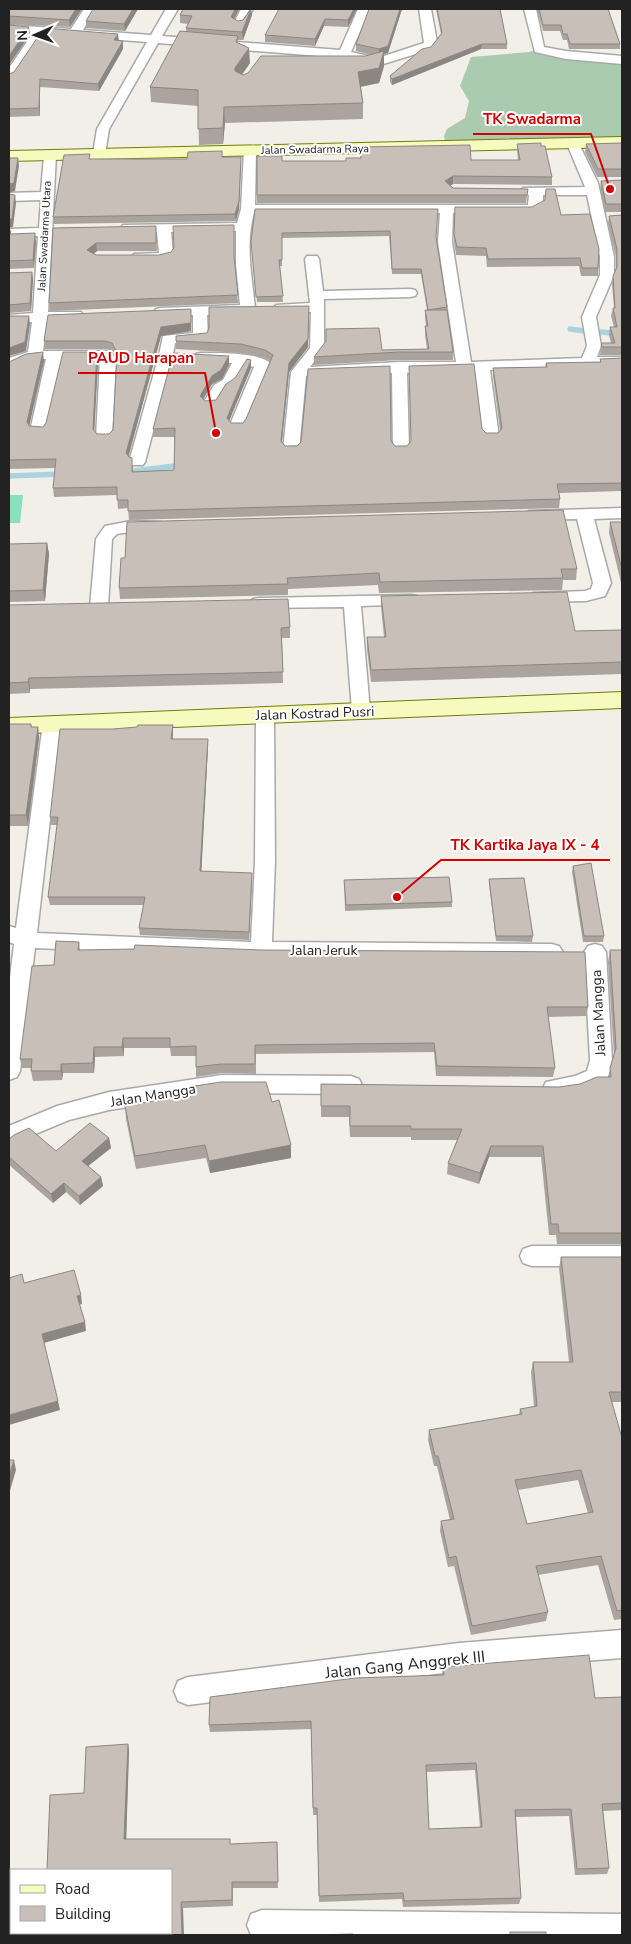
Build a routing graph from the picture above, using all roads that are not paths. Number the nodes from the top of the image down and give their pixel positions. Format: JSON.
{"nodes":[{"id":1,"x":90,"y":9,"type":"edge"},
{"id":2,"x":172,"y":9,"type":"edge"},
{"id":3,"x":247,"y":9,"type":"edge"},
{"id":4,"x":364,"y":9,"type":"edge"},
{"id":5,"x":425,"y":9,"type":"edge"},
{"id":6,"x":530,"y":9,"type":"edge"},
{"id":7,"x":239,"y":24,"type":"edge"},
{"id":8,"x":9,"y":28,"type":"edge"},
{"id":9,"x":40,"y":31,"type":"junction"},
{"id":10,"x":75,"y":33,"type":"junction"},
{"id":11,"x":155,"y":39,"type":"junction"},
{"id":12,"x":269,"y":47,"type":"junction"},
{"id":13,"x":344,"y":54,"type":"junction"},
{"id":14,"x":261,"y":60,"type":"edge"},
{"id":15,"x":622,"y":60,"type":"edge"},
{"id":16,"x":380,"y":62,"type":"junction"},
{"id":17,"x":345,"y":67,"type":"edge"},
{"id":18,"x":9,"y":76,"type":"edge"},
{"id":19,"x":622,"y":142,"type":"edge"},
{"id":20,"x":573,"y":144,"type":"junction"},
{"id":21,"x":250,"y":150,"type":"junction"},
{"id":22,"x":104,"y":154,"type":"junction"},
{"id":23,"x":50,"y":155,"type":"junction"},
{"id":24,"x":9,"y":156,"type":"edge"},
{"id":25,"x":596,"y":186,"type":"junction"},
{"id":26,"x":518,"y":191,"type":"edge"},
{"id":27,"x":536,"y":191,"type":"junction"},
{"id":28,"x":46,"y":196,"type":"junction"},
{"id":29,"x":9,"y":197,"type":"edge"},
{"id":30,"x":447,"y":208,"type":"junction"},
{"id":31,"x":248,"y":209,"type":"junction"},
{"id":32,"x":614,"y":217,"type":"edge"},
{"id":33,"x":597,"y":218,"type":"junction"},
{"id":34,"x":164,"y":227,"type":"junction"},
{"id":35,"x":242,"y":227,"type":"junction"},
{"id":36,"x":116,"y":228,"type":"edge"},
{"id":37,"x":60,"y":230,"type":"edge"},
{"id":38,"x":44,"y":231,"type":"junction"},
{"id":39,"x":9,"y":233,"type":"edge"},
{"id":40,"x":124,"y":257,"type":"edge"},
{"id":41,"x":606,"y":257,"type":"junction"},
{"id":42,"x":622,"y":257,"type":"edge"},
{"id":43,"x":312,"y":259,"type":"dead end"},
{"id":44,"x":42,"y":274,"type":"junction"},
{"id":45,"x":25,"y":275,"type":"edge"},
{"id":46,"x":410,"y":293,"type":"dead end"},
{"id":47,"x":318,"y":301,"type":"junction"},
{"id":48,"x":258,"y":308,"type":"junction"},
{"id":49,"x":200,"y":310,"type":"junction"},
{"id":50,"x":142,"y":312,"type":"edge"},
{"id":51,"x":94,"y":314,"type":"edge"},
{"id":52,"x":40,"y":318,"type":"junction"},
{"id":53,"x":9,"y":319,"type":"edge"},
{"id":54,"x":35,"y":355,"type":"junction"},
{"id":55,"x":55,"y":355,"type":"junction"},
{"id":56,"x":166,"y":355,"type":"junction"},
{"id":57,"x":242,"y":359,"type":"junction"},
{"id":58,"x":622,"y":361,"type":"edge"},
{"id":59,"x":588,"y":362,"type":"junction"},
{"id":60,"x":9,"y":365,"type":"edge"},
{"id":61,"x":482,"y":365,"type":"junction"},
{"id":62,"x":464,"y":366,"type":"junction"},
{"id":63,"x":399,"y":367,"type":"junction"},
{"id":64,"x":299,"y":372,"type":"junction"},
{"id":65,"x":210,"y":406,"type":"edge"},
{"id":66,"x":238,"y":427,"type":"edge"},
{"id":67,"x":38,"y":431,"type":"edge"},
{"id":68,"x":491,"y":437,"type":"edge"},
{"id":69,"x":104,"y":438,"type":"edge"},
{"id":70,"x":291,"y":450,"type":"edge"},
{"id":71,"x":401,"y":450,"type":"edge"},
{"id":72,"x":137,"y":462,"type":"dead end"},
{"id":73,"x":622,"y":513,"type":"edge"},
{"id":74,"x":584,"y":514,"type":"junction"},
{"id":75,"x":515,"y":516,"type":"edge"},
{"id":76,"x":170,"y":525,"type":"edge"},
{"id":77,"x":527,"y":597,"type":"edge"},
{"id":78,"x":430,"y":599,"type":"edge"},
{"id":79,"x":352,"y":601,"type":"junction"},
{"id":80,"x":245,"y":604,"type":"edge"},
{"id":81,"x":99,"y":607,"type":"junction"},
{"id":82,"x":118,"y":607,"type":"edge"},
{"id":83,"x":81,"y":608,"type":"edge"},
{"id":84,"x":622,"y":700,"type":"edge"},
{"id":85,"x":361,"y":711,"type":"junction"},
{"id":86,"x":265,"y":715,"type":"junction"},
{"id":87,"x":52,"y":723,"type":"junction"},
{"id":88,"x":9,"y":726,"type":"edge"},
{"id":89,"x":18,"y":937,"type":"edge"},
{"id":90,"x":261,"y":950,"type":"junction"},
{"id":91,"x":604,"y":952,"type":"joint"},
{"id":92,"x":9,"y":1071,"type":"edge"},
{"id":93,"x":370,"y":1085,"type":"edge"},
{"id":94,"x":537,"y":1087,"type":"edge"},
{"id":95,"x":9,"y":1136,"type":"edge"},
{"id":96,"x":532,"y":1256,"type":"dead end"},
{"id":97,"x":622,"y":1256,"type":"edge"},
{"id":98,"x":622,"y":1644,"type":"edge"},
{"id":99,"x":188,"y":1691,"type":"dead end"},
{"id":100,"x":262,"y":1925,"type":"dead end"},
{"id":101,"x":609,"y":1931,"type":"edge"}],
"edges":[{"from":1,"to":10,"type":"street"},
{"from":2,"to":11,"type":"street"},
{"from":3,"to":7,"type":"street"},
{"from":4,"to":13,"type":"street"},
{"from":5,"to":16,"type":"street"},
{"from":6,"to":15,"type":"street"},
{"from":8,"to":9,"type":"street"},
{"from":9,"to":10,"type":"street"},
{"from":9,"to":18,"type":"street"},
{"from":10,"to":11,"type":"street"},
{"from":11,"to":12,"type":"street"},
{"from":11,"to":22,"type":"street"},
{"from":12,"to":13,"type":"street"},
{"from":12,"to":14,"type":"street"},
{"from":13,"to":16,"type":"street"},
{"from":16,"to":17,"type":"street"},
{"from":19,"to":20,"type":"main road","name":"Jalan Swadarma Raya"},
{"from":20,"to":21,"type":"main road","name":"Jalan Swadarma Raya"},
{"from":20,"to":25,"type":"street"},
{"from":21,"to":22,"type":"main road","name":"Jalan Swadarma Raya"},
{"from":21,"to":31,"type":"street"},
{"from":22,"to":23,"type":"main road","name":"Jalan Swadarma Raya"},
{"from":23,"to":24,"type":"main road","name":"Jalan Swadarma Raya"},
{"from":23,"to":28,"type":"street","name":"Jalan Swadarma Utara"},
{"from":25,"to":27,"type":"street"},
{"from":25,"to":33,"type":"street"},
{"from":26,"to":27,"type":"street"},
{"from":27,"to":30,"type":"street"},
{"from":28,"to":29,"type":"street"},
{"from":28,"to":38,"type":"street","name":"Jalan Swadarma Utara"},
{"from":30,"to":31,"type":"street"},
{"from":30,"to":62,"type":"street"},
{"from":31,"to":35,"type":"street"},
{"from":32,"to":33,"type":"street"},
{"from":33,"to":41,"type":"street"},
{"from":34,"to":35,"type":"street"},
{"from":34,"to":36,"type":"street"},
{"from":34,"to":40,"type":"street"},
{"from":35,"to":48,"type":"street"},
{"from":37,"to":38,"type":"street"},
{"from":38,"to":39,"type":"street"},
{"from":38,"to":44,"type":"street","name":"Jalan Swadarma Utara"},
{"from":41,"to":42,"type":"street"},
{"from":41,"to":59,"type":"street"},
{"from":43,"to":47,"type":"street"},
{"from":44,"to":45,"type":"street"},
{"from":44,"to":52,"type":"street","name":"Jalan Swadarma Utara"},
{"from":46,"to":47,"type":"street"},
{"from":47,"to":48,"type":"street"},
{"from":47,"to":64,"type":"street"},
{"from":48,"to":49,"type":"street"},
{"from":49,"to":50,"type":"street"},
{"from":49,"to":56,"type":"street"},
{"from":51,"to":52,"type":"street"},
{"from":52,"to":53,"type":"street"},
{"from":52,"to":54,"type":"street","name":"Jalan Swadarma Utara"},
{"from":54,"to":55,"type":"street"},
{"from":54,"to":60,"type":"street"},
{"from":55,"to":67,"type":"street"},
{"from":55,"to":69,"type":"street"},
{"from":56,"to":57,"type":"street"},
{"from":56,"to":72,"type":"street"},
{"from":57,"to":65,"type":"street"},
{"from":57,"to":66,"type":"street"},
{"from":58,"to":59,"type":"street"},
{"from":59,"to":61,"type":"street"},
{"from":61,"to":62,"type":"street"},
{"from":61,"to":68,"type":"street"},
{"from":62,"to":63,"type":"street"},
{"from":63,"to":64,"type":"street"},
{"from":63,"to":71,"type":"street"},
{"from":64,"to":70,"type":"street"},
{"from":73,"to":74,"type":"street"},
{"from":74,"to":75,"type":"street"},
{"from":74,"to":77,"type":"street"},
{"from":76,"to":81,"type":"street"},
{"from":78,"to":79,"type":"street"},
{"from":79,"to":80,"type":"street"},
{"from":79,"to":85,"type":"street"},
{"from":81,"to":82,"type":"street"},
{"from":81,"to":83,"type":"street"},
{"from":84,"to":85,"type":"main road","name":"Jalan Kostrad Pusri"},
{"from":85,"to":86,"type":"main road","name":"Jalan Kostrad Pusri"},
{"from":86,"to":87,"type":"main road","name":"Jalan Kostrad Pusri"},
{"from":86,"to":90,"type":"street"},
{"from":87,"to":88,"type":"main road","name":"Jalan Kostrad Pusri"},
{"from":87,"to":89,"type":"street"},
{"from":89,"to":90,"type":"street","name":"Jalan Jeruk"},
{"from":89,"to":92,"type":"street"},
{"from":90,"to":91,"type":"street","name":"Jalan Jeruk"},
{"from":91,"to":94,"type":"street","name":"Jalan Mangga"},
{"from":93,"to":95,"type":"street","name":"Jalan Mangga"},
{"from":96,"to":97,"type":"street"},
{"from":98,"to":99,"type":"street","name":"Jalan Gang Anggrek III"},
{"from":100,"to":101,"type":"street"}]}
